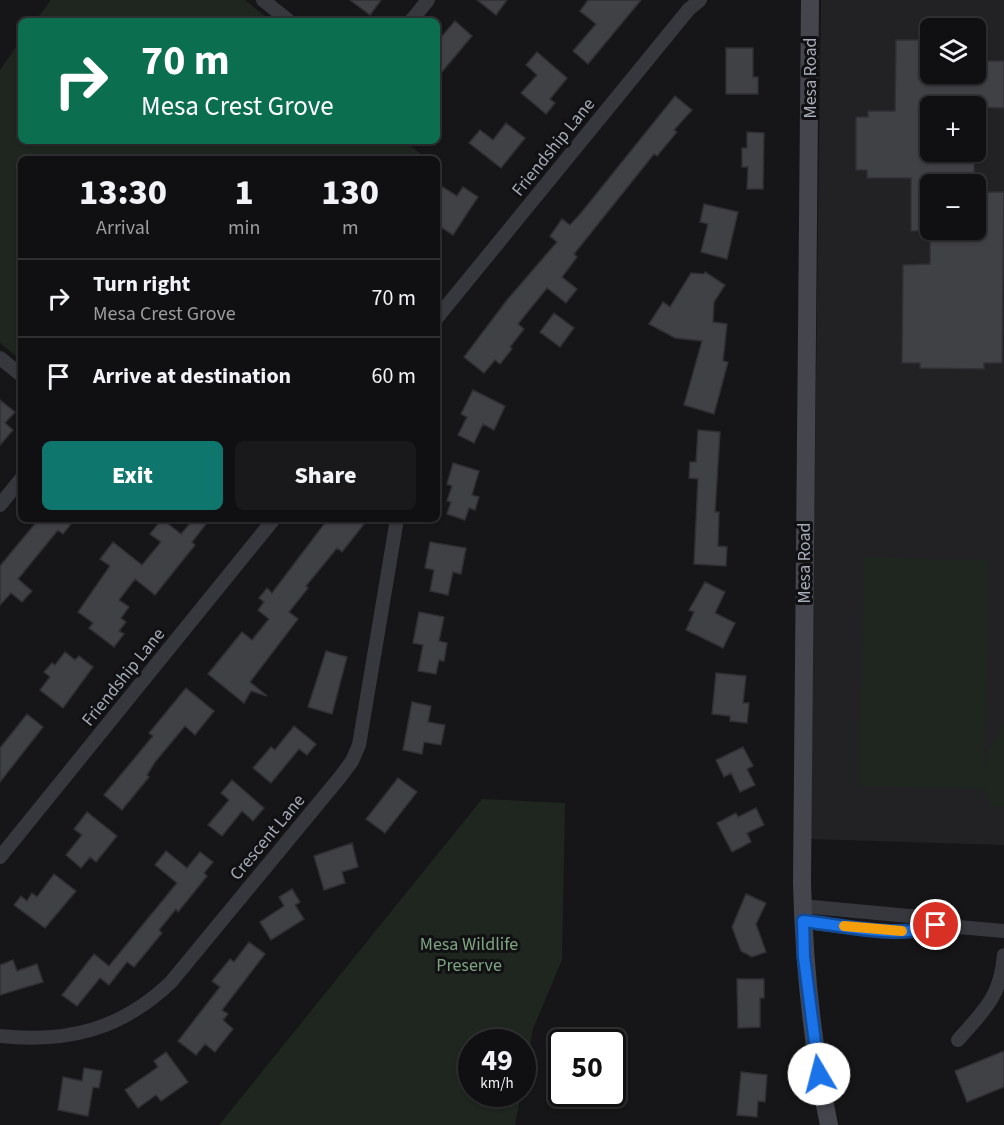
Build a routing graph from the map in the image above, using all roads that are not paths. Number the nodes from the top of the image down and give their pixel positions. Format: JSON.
{"nodes":[{"id":1,"x":263,"y":0,"type":"edge"},
{"id":2,"x":428,"y":0,"type":"edge"},
{"id":3,"x":700,"y":0,"type":"edge"},
{"id":4,"x":810,"y":0,"type":"edge"},
{"id":5,"x":285,"y":18,"type":"edge"},
{"id":6,"x":413,"y":18,"type":"edge"},
{"id":7,"x":440,"y":314,"type":"edge"},
{"id":8,"x":0,"y":358,"type":"edge"},
{"id":9,"x":18,"y":373,"type":"edge"},
{"id":10,"x":18,"y":483,"type":"edge"},
{"id":11,"x":0,"y":505,"type":"edge"},
{"id":12,"x":272,"y":522,"type":"edge"},
{"id":13,"x":396,"y":522,"type":"edge"},
{"id":14,"x":0,"y":857,"type":"edge"},
{"id":15,"x":860,"y":912,"type":"junction"},
{"id":16,"x":803,"y":914,"type":"junction"},
{"id":17,"x":936,"y":925,"type":"junction"},
{"id":18,"x":859,"y":927,"type":"junction"},
{"id":19,"x":1004,"y":931,"type":"edge"},
{"id":20,"x":1004,"y":955,"type":"edge"},
{"id":21,"x":0,"y":1036,"type":"edge"},
{"id":22,"x":958,"y":1040,"type":"dead end"},
{"id":23,"x":829,"y":1125,"type":"edge"}],
"edges":[{"from":1,"to":5,"type":"street"},
{"from":2,"to":6,"type":"street"},
{"from":3,"to":7,"type":"street","name":"Friendship Lane"},
{"from":4,"to":16,"type":"main road","name":"Mesa Road"},
{"from":8,"to":9,"type":"street"},
{"from":10,"to":11,"type":"street"},
{"from":12,"to":14,"type":"street","name":"Friendship Lane"},
{"from":13,"to":21,"type":"street","name":"Crescent Lane"},
{"from":15,"to":16,"type":"street"},
{"from":15,"to":17,"type":"street"},
{"from":15,"to":18,"type":"street"},
{"from":16,"to":18,"type":"street"},
{"from":16,"to":23,"type":"main road","name":"Mesa Road"},
{"from":17,"to":18,"type":"street"},
{"from":17,"to":19,"type":"street"},
{"from":20,"to":22,"type":"street"}]}
